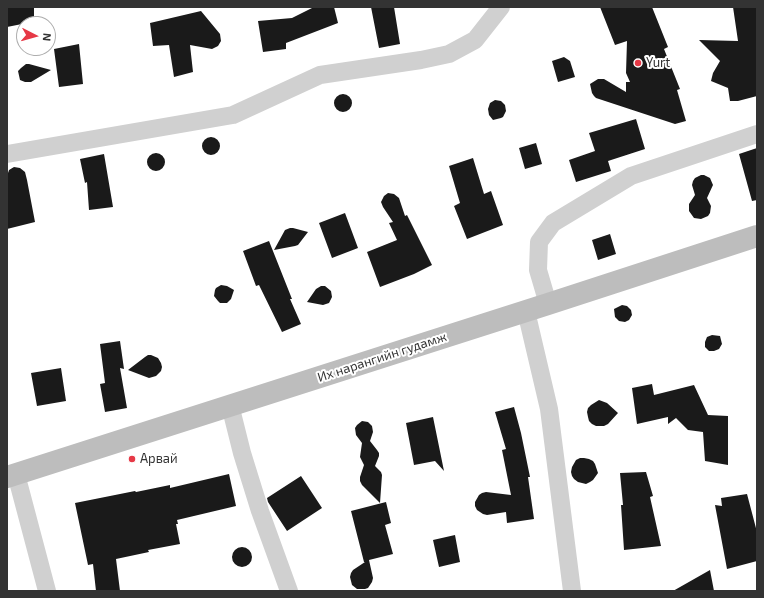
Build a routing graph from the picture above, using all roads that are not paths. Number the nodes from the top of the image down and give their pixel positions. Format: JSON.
{"nodes":[{"id":1,"x":501,"y":7,"type":"edge"},
{"id":2,"x":757,"y":134,"type":"edge"},
{"id":3,"x":7,"y":154,"type":"edge"},
{"id":4,"x":757,"y":236,"type":"edge"},
{"id":5,"x":548,"y":304,"type":"junction"},
{"id":6,"x":526,"y":311,"type":"junction"},
{"id":7,"x":230,"y":406,"type":"junction"},
{"id":8,"x":11,"y":476,"type":"edge"},
{"id":9,"x":47,"y":591,"type":"edge"},
{"id":10,"x":289,"y":591,"type":"edge"},
{"id":11,"x":572,"y":591,"type":"edge"}],
"edges":[{"from":1,"to":3,"type":"street"},
{"from":2,"to":5,"type":"street"},
{"from":4,"to":5,"type":"main road","name":"Их нарангийн гудамж"},
{"from":5,"to":6,"type":"main road","name":"Их нарангийн гудамж"},
{"from":6,"to":7,"type":"main road","name":"Их нарангийн гудамж"},
{"from":6,"to":11,"type":"street"},
{"from":7,"to":8,"type":"main road","name":"Их нарангийн гудамж"},
{"from":7,"to":10,"type":"street"},
{"from":8,"to":9,"type":"street"}]}
